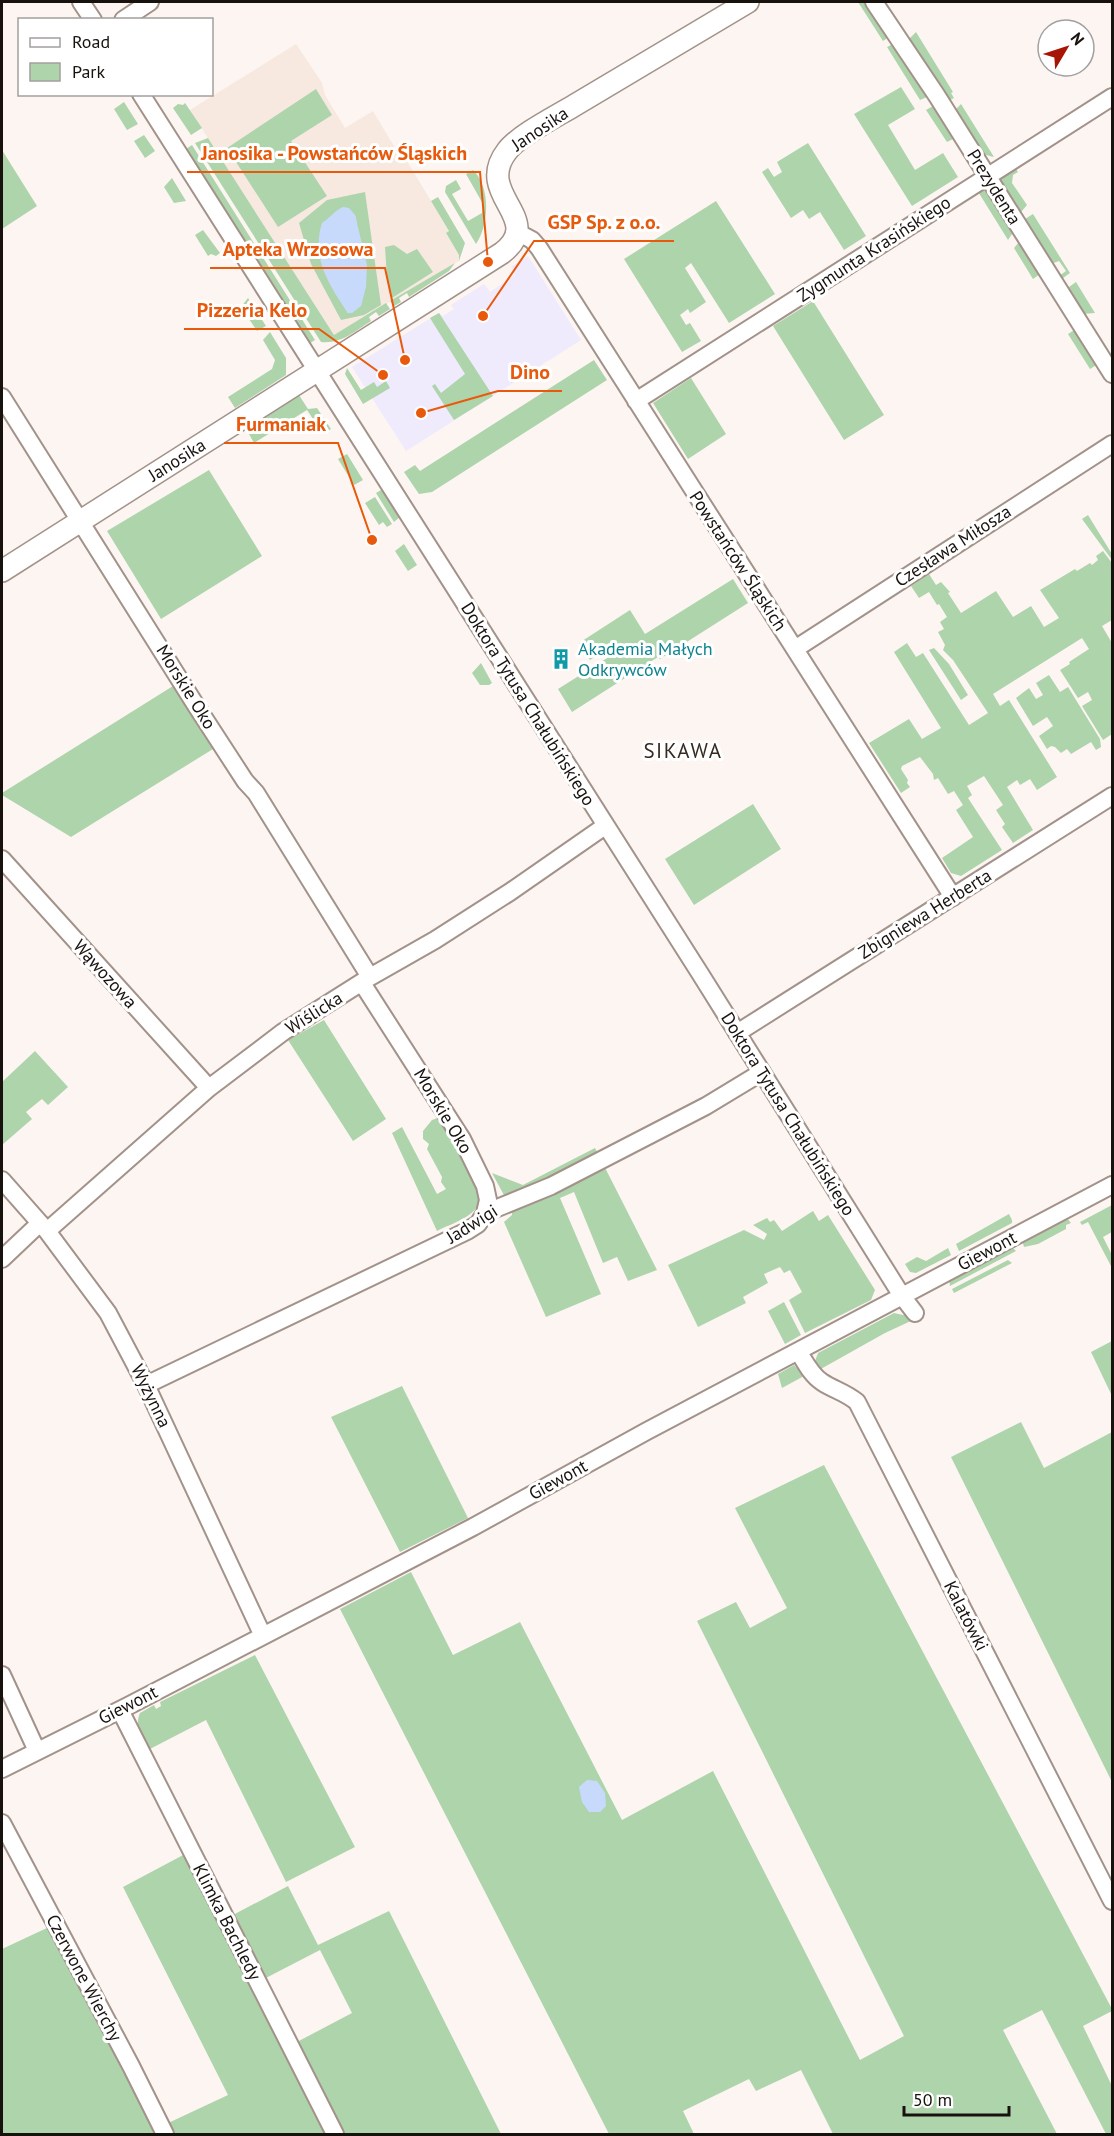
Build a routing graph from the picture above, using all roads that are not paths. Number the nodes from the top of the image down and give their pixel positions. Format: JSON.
{"nodes":[{"id":1,"x":81,"y":2,"type":"edge"},
{"id":2,"x":150,"y":2,"type":"edge"},
{"id":3,"x":748,"y":2,"type":"edge"},
{"id":4,"x":873,"y":2,"type":"edge"},
{"id":5,"x":92,"y":18,"type":"edge"},
{"id":6,"x":126,"y":18,"type":"edge"},
{"id":7,"x":142,"y":96,"type":"edge"},
{"id":8,"x":1113,"y":97,"type":"edge"},
{"id":9,"x":988,"y":176,"type":"junction"},
{"id":10,"x":517,"y":232,"type":"junction"},
{"id":11,"x":318,"y":371,"type":"junction"},
{"id":12,"x":1113,"y":374,"type":"edge"},
{"id":13,"x":2,"y":397,"type":"edge"},
{"id":14,"x":636,"y":400,"type":"junction"},
{"id":15,"x":1113,"y":444,"type":"edge"},
{"id":16,"x":81,"y":521,"type":"junction"},
{"id":17,"x":2,"y":572,"type":"edge"},
{"id":18,"x":795,"y":649,"type":"junction"},
{"id":19,"x":1113,"y":796,"type":"edge"},
{"id":20,"x":605,"y":826,"type":"junction"},
{"id":21,"x":2,"y":859,"type":"edge"},
{"id":22,"x":953,"y":897,"type":"junction"},
{"id":23,"x":366,"y":980,"type":"junction"},
{"id":24,"x":737,"y":1033,"type":"junction"},
{"id":25,"x":762,"y":1072,"type":"junction"},
{"id":26,"x":209,"y":1088,"type":"junction"},
{"id":27,"x":2,"y":1180,"type":"edge"},
{"id":28,"x":1113,"y":1185,"type":"edge"},
{"id":29,"x":485,"y":1213,"type":"junction"},
{"id":30,"x":43,"y":1227,"type":"junction"},
{"id":31,"x":2,"y":1259,"type":"edge"},
{"id":32,"x":902,"y":1296,"type":"junction"},
{"id":33,"x":915,"y":1313,"type":"dead end"},
{"id":34,"x":798,"y":1351,"type":"junction"},
{"id":35,"x":147,"y":1385,"type":"junction"},
{"id":36,"x":263,"y":1636,"type":"junction"},
{"id":37,"x":2,"y":1676,"type":"edge"},
{"id":38,"x":120,"y":1710,"type":"junction"},
{"id":39,"x":37,"y":1751,"type":"junction"},
{"id":40,"x":2,"y":1769,"type":"edge"},
{"id":41,"x":2,"y":1823,"type":"edge"},
{"id":42,"x":1113,"y":1901,"type":"edge"},
{"id":43,"x":165,"y":2134,"type":"edge"},
{"id":44,"x":335,"y":2134,"type":"edge"}],
"edges":[{"from":1,"to":5,"type":"street"},
{"from":2,"to":6,"type":"street"},
{"from":3,"to":10,"type":"street","name":"Janosika"},
{"from":4,"to":9,"type":"street","name":"Prezydenta"},
{"from":7,"to":11,"type":"street","name":"Doktora Tytusa Chałubińskiego"},
{"from":8,"to":9,"type":"street","name":"Zygmunta Krasińskiego"},
{"from":9,"to":12,"type":"street","name":"Prezydenta"},
{"from":9,"to":14,"type":"street","name":"Zygmunta Krasińskiego"},
{"from":10,"to":11,"type":"street","name":"Janosika"},
{"from":10,"to":14,"type":"street","name":"Powstańców Śląskich"},
{"from":11,"to":16,"type":"street","name":"Janosika"},
{"from":11,"to":20,"type":"street","name":"Doktora Tytusa Chałubińskiego"},
{"from":13,"to":16,"type":"street","name":"Morskie Oko"},
{"from":14,"to":18,"type":"street","name":"Powstańców Śląskich"},
{"from":15,"to":18,"type":"street","name":"Czesława Miłosza"},
{"from":16,"to":17,"type":"street","name":"Janosika"},
{"from":16,"to":23,"type":"street","name":"Morskie Oko"},
{"from":18,"to":22,"type":"street","name":"Powstańców Śląskich"},
{"from":19,"to":22,"type":"street","name":"Zbigniewa Herberta"},
{"from":20,"to":23,"type":"street","name":"Wiślicka"},
{"from":20,"to":24,"type":"street","name":"Doktora Tytusa Chałubińskiego"},
{"from":21,"to":26,"type":"street","name":"Wąwozowa"},
{"from":22,"to":24,"type":"street","name":"Zbigniewa Herberta"},
{"from":23,"to":26,"type":"street","name":"Wiślicka"},
{"from":23,"to":29,"type":"street","name":"Morskie Oko"},
{"from":24,"to":25,"type":"street","name":"Doktora Tytusa Chałubińskiego"},
{"from":25,"to":29,"type":"street","name":"Jadwigi"},
{"from":25,"to":32,"type":"street","name":"Doktora Tytusa Chałubińskiego"},
{"from":26,"to":30,"type":"street","name":"Wiślicka"},
{"from":27,"to":30,"type":"street","name":"Wyżynna"},
{"from":28,"to":32,"type":"street","name":"Giewont"},
{"from":29,"to":35,"type":"street","name":"Jadwigi"},
{"from":30,"to":31,"type":"street","name":"Wiślicka"},
{"from":30,"to":35,"type":"street","name":"Wyżynna"},
{"from":32,"to":33,"type":"street","name":"Doktora Tytusa Chałubińskiego"},
{"from":32,"to":34,"type":"street","name":"Giewont"},
{"from":34,"to":36,"type":"street","name":"Giewont"},
{"from":34,"to":42,"type":"street","name":"Kalatówki"},
{"from":35,"to":36,"type":"street","name":"Wyżynna"},
{"from":36,"to":38,"type":"street","name":"Giewont"},
{"from":37,"to":39,"type":"street"},
{"from":38,"to":39,"type":"street","name":"Giewont"},
{"from":38,"to":44,"type":"street","name":"Klimka Bachledy"},
{"from":39,"to":40,"type":"street","name":"Giewont"},
{"from":41,"to":43,"type":"street","name":"Czerwone Wierchy"}]}
